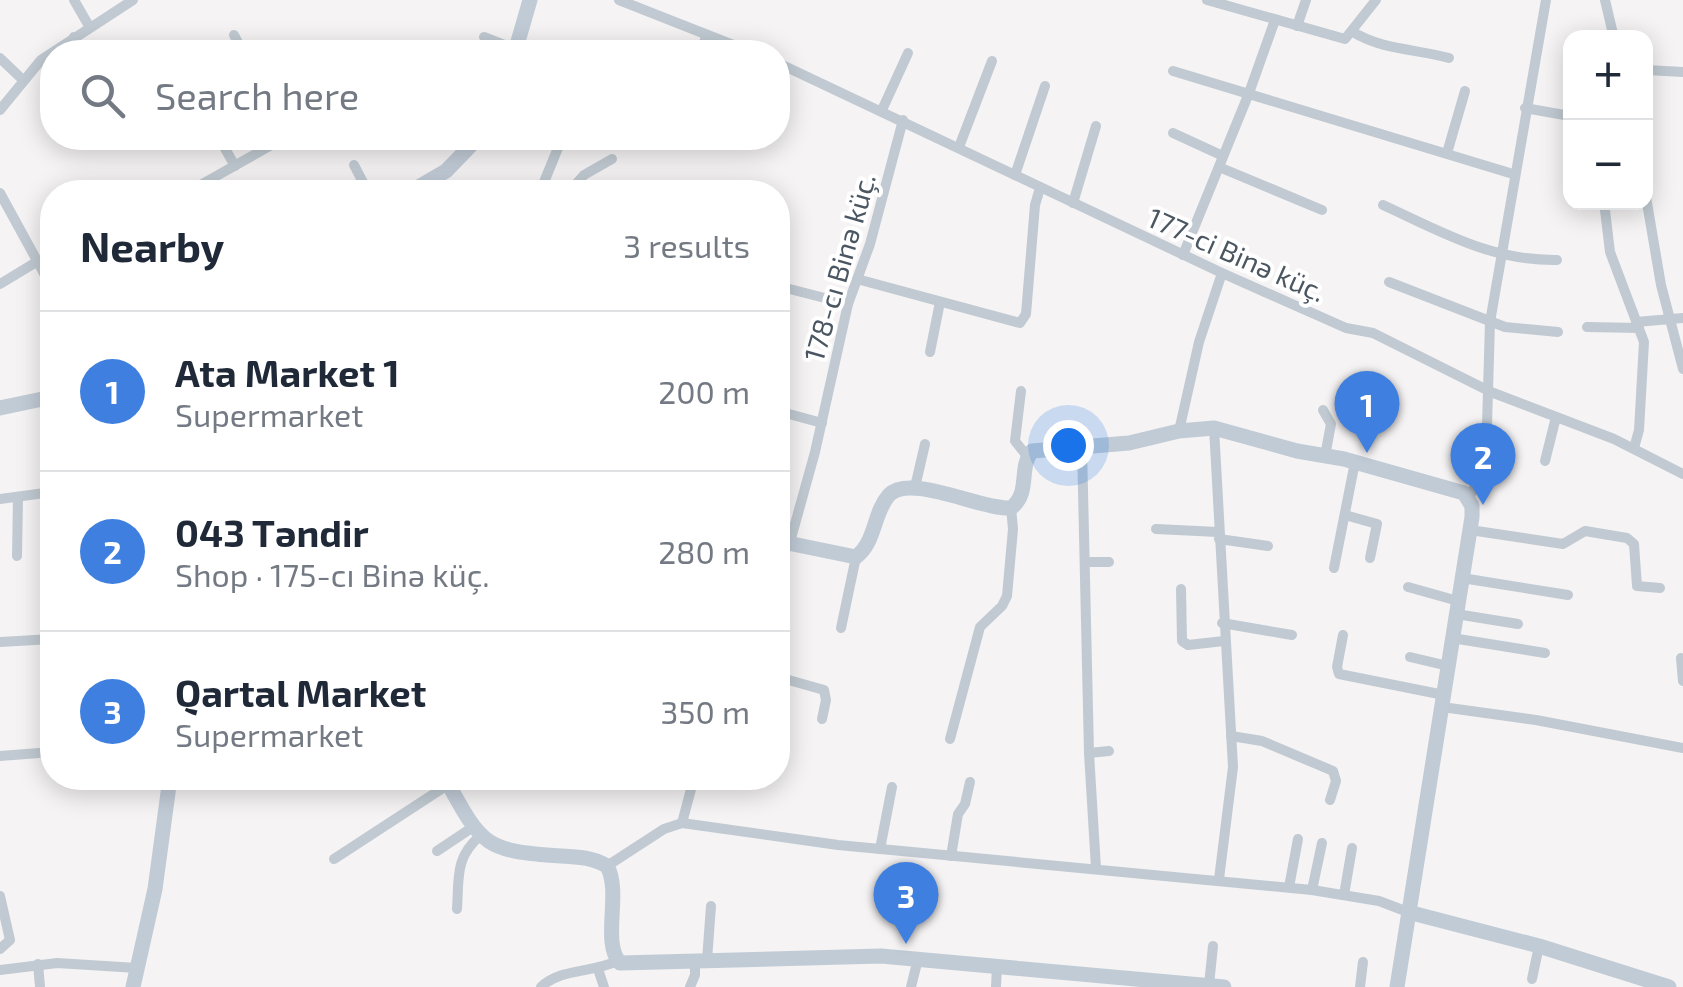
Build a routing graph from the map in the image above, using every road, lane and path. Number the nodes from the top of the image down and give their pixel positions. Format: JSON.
{"nodes":[{"id":1,"x":74,"y":0,"type":"edge"},
{"id":2,"x":133,"y":0,"type":"edge"},
{"id":3,"x":530,"y":0,"type":"edge"},
{"id":4,"x":618,"y":0,"type":"edge"},
{"id":5,"x":1207,"y":0,"type":"edge"},
{"id":6,"x":1306,"y":0,"type":"edge"},
{"id":7,"x":1376,"y":0,"type":"edge"},
{"id":8,"x":1546,"y":0,"type":"edge"},
{"id":9,"x":1605,"y":0,"type":"edge"},
{"id":10,"x":1237,"y":4,"type":"edge"},
{"id":11,"x":1275,"y":20,"type":"junction"},
{"id":12,"x":90,"y":26,"type":"junction"},
{"id":13,"x":1297,"y":26,"type":"junction"},
{"id":14,"x":1612,"y":30,"type":"edge"},
{"id":15,"x":1353,"y":32,"type":"junction"},
{"id":16,"x":707,"y":35,"type":"junction"},
{"id":17,"x":74,"y":36,"type":"junction"},
{"id":18,"x":234,"y":36,"type":"dead end"},
{"id":19,"x":484,"y":36,"type":"dead end"},
{"id":20,"x":69,"y":40,"type":"edge"},
{"id":21,"x":76,"y":40,"type":"edge"},
{"id":22,"x":236,"y":40,"type":"edge"},
{"id":23,"x":495,"y":40,"type":"edge"},
{"id":24,"x":518,"y":40,"type":"edge"},
{"id":25,"x":705,"y":40,"type":"edge"},
{"id":26,"x":720,"y":40,"type":"edge"},
{"id":27,"x":908,"y":53,"type":"dead end"},
{"id":28,"x":0,"y":58,"type":"edge"},
{"id":29,"x":1449,"y":58,"type":"dead end"},
{"id":30,"x":992,"y":61,"type":"dead end"},
{"id":31,"x":40,"y":62,"type":"edge"},
{"id":32,"x":1653,"y":70,"type":"edge"},
{"id":33,"x":1173,"y":71,"type":"dead end"},
{"id":34,"x":790,"y":72,"type":"edge"},
{"id":35,"x":1683,"y":72,"type":"edge"},
{"id":36,"x":24,"y":80,"type":"junction"},
{"id":37,"x":1045,"y":86,"type":"dead end"},
{"id":38,"x":1464,"y":91,"type":"dead end"},
{"id":39,"x":1249,"y":93,"type":"junction"},
{"id":40,"x":1524,"y":108,"type":"junction"},
{"id":41,"x":0,"y":110,"type":"edge"},
{"id":42,"x":882,"y":110,"type":"junction"},
{"id":43,"x":1563,"y":115,"type":"edge"},
{"id":44,"x":902,"y":120,"type":"junction"},
{"id":45,"x":1096,"y":126,"type":"dead end"},
{"id":46,"x":1173,"y":133,"type":"dead end"},
{"id":47,"x":959,"y":147,"type":"junction"},
{"id":48,"x":226,"y":150,"type":"edge"},
{"id":49,"x":263,"y":150,"type":"edge"},
{"id":50,"x":467,"y":150,"type":"edge"},
{"id":51,"x":557,"y":150,"type":"edge"},
{"id":52,"x":1447,"y":154,"type":"junction"},
{"id":53,"x":612,"y":159,"type":"dead end"},
{"id":54,"x":1221,"y":162,"type":"junction"},
{"id":55,"x":354,"y":165,"type":"dead end"},
{"id":56,"x":235,"y":166,"type":"junction"},
{"id":57,"x":1513,"y":174,"type":"junction"},
{"id":58,"x":1014,"y":175,"type":"junction"},
{"id":59,"x":210,"y":180,"type":"edge"},
{"id":60,"x":362,"y":180,"type":"edge"},
{"id":61,"x":436,"y":180,"type":"edge"},
{"id":62,"x":545,"y":180,"type":"edge"},
{"id":63,"x":580,"y":180,"type":"edge"},
{"id":64,"x":1040,"y":188,"type":"junction"},
{"id":65,"x":0,"y":193,"type":"edge"},
{"id":66,"x":1073,"y":204,"type":"junction"},
{"id":67,"x":1383,"y":205,"type":"dead end"},
{"id":68,"x":1322,"y":210,"type":"dead end"},
{"id":69,"x":1605,"y":210,"type":"edge"},
{"id":70,"x":1649,"y":210,"type":"edge"},
{"id":71,"x":1182,"y":255,"type":"junction"},
{"id":72,"x":1501,"y":255,"type":"junction"},
{"id":73,"x":1557,"y":260,"type":"dead end"},
{"id":74,"x":38,"y":261,"type":"joint"},
{"id":75,"x":1222,"y":273,"type":"junction"},
{"id":76,"x":857,"y":279,"type":"junction"},
{"id":77,"x":1389,"y":282,"type":"dead end"},
{"id":78,"x":0,"y":284,"type":"edge"},
{"id":79,"x":790,"y":289,"type":"edge"},
{"id":80,"x":940,"y":302,"type":"junction"},
{"id":81,"x":848,"y":304,"type":"junction"},
{"id":82,"x":1677,"y":318,"type":"edge"},
{"id":83,"x":1490,"y":322,"type":"junction"},
{"id":84,"x":1637,"y":325,"type":"junction"},
{"id":85,"x":1587,"y":327,"type":"dead end"},
{"id":86,"x":1558,"y":332,"type":"dead end"},
{"id":87,"x":930,"y":352,"type":"dead end"},
{"id":88,"x":1683,"y":369,"type":"edge"},
{"id":89,"x":1021,"y":391,"type":"dead end"},
{"id":90,"x":1491,"y":392,"type":"junction"},
{"id":91,"x":40,"y":400,"type":"edge"},
{"id":92,"x":0,"y":408,"type":"edge"},
{"id":93,"x":1322,"y":410,"type":"dead end"},
{"id":94,"x":790,"y":414,"type":"edge"},
{"id":95,"x":1556,"y":417,"type":"junction"},
{"id":96,"x":822,"y":423,"type":"junction"},
{"id":97,"x":1214,"y":428,"type":"junction"},
{"id":98,"x":1180,"y":431,"type":"junction"},
{"id":99,"x":926,"y":444,"type":"dead end"},
{"id":100,"x":1082,"y":446,"type":"junction"},
{"id":101,"x":1634,"y":448,"type":"junction"},
{"id":102,"x":1027,"y":456,"type":"junction"},
{"id":103,"x":1325,"y":456,"type":"junction"},
{"id":104,"x":1546,"y":461,"type":"dead end"},
{"id":105,"x":1355,"y":462,"type":"junction"},
{"id":106,"x":1683,"y":474,"type":"edge"},
{"id":107,"x":915,"y":488,"type":"junction"},
{"id":108,"x":40,"y":494,"type":"edge"},
{"id":109,"x":18,"y":497,"type":"junction"},
{"id":110,"x":1470,"y":498,"type":"junction"},
{"id":111,"x":0,"y":499,"type":"edge"},
{"id":112,"x":1012,"y":508,"type":"junction"},
{"id":113,"x":1345,"y":515,"type":"junction"},
{"id":114,"x":790,"y":523,"type":"edge"},
{"id":115,"x":1156,"y":529,"type":"dead end"},
{"id":116,"x":1470,"y":530,"type":"junction"},
{"id":117,"x":1219,"y":536,"type":"junction"},
{"id":118,"x":790,"y":543,"type":"edge"},
{"id":119,"x":1268,"y":546,"type":"dead end"},
{"id":120,"x":17,"y":556,"type":"dead end"},
{"id":121,"x":856,"y":557,"type":"junction"},
{"id":122,"x":1370,"y":558,"type":"dead end"},
{"id":123,"x":1086,"y":562,"type":"junction"},
{"id":124,"x":1109,"y":562,"type":"dead end"},
{"id":125,"x":1334,"y":568,"type":"dead end"},
{"id":126,"x":1462,"y":578,"type":"junction"},
{"id":127,"x":1180,"y":588,"type":"dead end"},
{"id":128,"x":1408,"y":588,"type":"dead end"},
{"id":129,"x":1660,"y":588,"type":"dead end"},
{"id":130,"x":1568,"y":595,"type":"dead end"},
{"id":131,"x":1458,"y":607,"type":"junction"},
{"id":132,"x":1222,"y":622,"type":"junction"},
{"id":133,"x":1518,"y":624,"type":"dead end"},
{"id":134,"x":842,"y":628,"type":"dead end"},
{"id":135,"x":1292,"y":635,"type":"dead end"},
{"id":136,"x":1343,"y":636,"type":"dead end"},
{"id":137,"x":1452,"y":638,"type":"junction"},
{"id":138,"x":40,"y":640,"type":"edge"},
{"id":139,"x":1224,"y":641,"type":"junction"},
{"id":140,"x":0,"y":642,"type":"edge"},
{"id":141,"x":1545,"y":653,"type":"dead end"},
{"id":142,"x":1410,"y":657,"type":"dead end"},
{"id":143,"x":1681,"y":658,"type":"edge"},
{"id":144,"x":1448,"y":666,"type":"junction"},
{"id":145,"x":790,"y":681,"type":"edge"},
{"id":146,"x":1683,"y":681,"type":"edge"},
{"id":147,"x":1443,"y":701,"type":"junction"},
{"id":148,"x":822,"y":719,"type":"dead end"},
{"id":149,"x":1231,"y":736,"type":"junction"},
{"id":150,"x":950,"y":739,"type":"dead end"},
{"id":151,"x":1683,"y":748,"type":"edge"},
{"id":152,"x":1109,"y":751,"type":"dead end"},
{"id":153,"x":40,"y":753,"type":"edge"},
{"id":154,"x":1089,"y":753,"type":"junction"},
{"id":155,"x":0,"y":756,"type":"edge"},
{"id":156,"x":970,"y":782,"type":"dead end"},
{"id":157,"x":892,"y":787,"type":"dead end"},
{"id":158,"x":169,"y":790,"type":"edge"},
{"id":159,"x":434,"y":790,"type":"edge"},
{"id":160,"x":452,"y":790,"type":"edge"},
{"id":161,"x":691,"y":790,"type":"edge"},
{"id":162,"x":1330,"y":800,"type":"dead end"},
{"id":163,"x":682,"y":822,"type":"junction"},
{"id":164,"x":477,"y":831,"type":"junction"},
{"id":165,"x":1298,"y":840,"type":"dead end"},
{"id":166,"x":1322,"y":844,"type":"dead end"},
{"id":167,"x":1352,"y":848,"type":"dead end"},
{"id":168,"x":880,"y":850,"type":"junction"},
{"id":169,"x":437,"y":851,"type":"dead end"},
{"id":170,"x":951,"y":856,"type":"junction"},
{"id":171,"x":334,"y":858,"type":"dead end"},
{"id":172,"x":607,"y":866,"type":"junction"},
{"id":173,"x":1096,"y":868,"type":"junction"},
{"id":174,"x":1220,"y":879,"type":"junction"},
{"id":175,"x":1289,"y":887,"type":"junction"},
{"id":176,"x":1312,"y":890,"type":"junction"},
{"id":177,"x":0,"y":896,"type":"edge"},
{"id":178,"x":1344,"y":896,"type":"junction"},
{"id":179,"x":712,"y":906,"type":"dead end"},
{"id":180,"x":457,"y":909,"type":"dead end"},
{"id":181,"x":1408,"y":912,"type":"junction"},
{"id":182,"x":1214,"y":946,"type":"dead end"},
{"id":183,"x":1538,"y":946,"type":"junction"},
{"id":184,"x":0,"y":950,"type":"edge"},
{"id":185,"x":918,"y":958,"type":"junction"},
{"id":186,"x":617,"y":960,"type":"junction"},
{"id":187,"x":701,"y":960,"type":"junction"},
{"id":188,"x":1363,"y":962,"type":"dead end"},
{"id":189,"x":38,"y":964,"type":"junction"},
{"id":190,"x":998,"y":966,"type":"junction"},
{"id":191,"x":137,"y":968,"type":"junction"},
{"id":192,"x":598,"y":969,"type":"junction"},
{"id":193,"x":0,"y":970,"type":"edge"},
{"id":194,"x":1532,"y":979,"type":"dead end"},
{"id":195,"x":1088,"y":981,"type":"edge"},
{"id":196,"x":1163,"y":984,"type":"edge"},
{"id":197,"x":1216,"y":986,"type":"edge"},
{"id":198,"x":40,"y":987,"type":"edge"},
{"id":199,"x":132,"y":987,"type":"edge"},
{"id":200,"x":542,"y":987,"type":"edge"},
{"id":201,"x":604,"y":987,"type":"edge"},
{"id":202,"x":690,"y":987,"type":"edge"},
{"id":203,"x":911,"y":987,"type":"edge"},
{"id":204,"x":996,"y":987,"type":"edge"},
{"id":205,"x":1360,"y":987,"type":"edge"},
{"id":206,"x":1397,"y":987,"type":"edge"},
{"id":207,"x":1669,"y":987,"type":"edge"}],
"edges":[{"from":1,"to":12,"type":"street"},
{"from":2,"to":12,"type":"street"},
{"from":3,"to":24,"type":"street"},
{"from":4,"to":16,"type":"street"},
{"from":5,"to":10,"type":"street"},
{"from":6,"to":13,"type":"street"},
{"from":7,"to":15,"type":"street"},
{"from":8,"to":40,"type":"street"},
{"from":9,"to":14,"type":"street"},
{"from":10,"to":11,"type":"street"},
{"from":11,"to":13,"type":"street"},
{"from":11,"to":39,"type":"street"},
{"from":12,"to":17,"type":"street"},
{"from":13,"to":15,"type":"street"},
{"from":15,"to":29,"type":"street"},
{"from":16,"to":25,"type":"street"},
{"from":16,"to":26,"type":"street"},
{"from":17,"to":20,"type":"street"},
{"from":17,"to":21,"type":"street"},
{"from":18,"to":22,"type":"street"},
{"from":19,"to":23,"type":"street"},
{"from":27,"to":42,"type":"street"},
{"from":28,"to":36,"type":"street"},
{"from":30,"to":47,"type":"street"},
{"from":31,"to":36,"type":"street"},
{"from":32,"to":35,"type":"street"},
{"from":33,"to":39,"type":"street"},
{"from":34,"to":42,"type":"street","name":"177-ci Binə küç."},
{"from":36,"to":41,"type":"street"},
{"from":37,"to":58,"type":"street"},
{"from":38,"to":52,"type":"street"},
{"from":39,"to":52,"type":"street"},
{"from":39,"to":54,"type":"street"},
{"from":40,"to":43,"type":"street"},
{"from":40,"to":57,"type":"street"},
{"from":42,"to":44,"type":"street","name":"177-ci Binə küç."},
{"from":44,"to":47,"type":"street","name":"177-ci Binə küç."},
{"from":44,"to":76,"type":"street","name":"178-cı Binə küç."},
{"from":45,"to":66,"type":"street"},
{"from":46,"to":54,"type":"street"},
{"from":47,"to":58,"type":"street","name":"177-ci Binə küç."},
{"from":48,"to":56,"type":"street"},
{"from":49,"to":56,"type":"street"},
{"from":50,"to":61,"type":"street"},
{"from":51,"to":62,"type":"street"},
{"from":52,"to":57,"type":"street"},
{"from":53,"to":63,"type":"street"},
{"from":54,"to":68,"type":"street"},
{"from":54,"to":71,"type":"street"},
{"from":55,"to":60,"type":"street"},
{"from":56,"to":59,"type":"street"},
{"from":57,"to":72,"type":"street"},
{"from":58,"to":64,"type":"street","name":"177-ci Binə küç."},
{"from":64,"to":66,"type":"street","name":"177-ci Binə küç."},
{"from":64,"to":80,"type":"street"},
{"from":65,"to":74,"type":"street"},
{"from":66,"to":71,"type":"street","name":"177-ci Binə küç."},
{"from":67,"to":72,"type":"street"},
{"from":69,"to":84,"type":"street"},
{"from":70,"to":82,"type":"street"},
{"from":71,"to":75,"type":"street","name":"177-ci Binə küç."},
{"from":72,"to":73,"type":"street"},
{"from":72,"to":83,"type":"street"},
{"from":74,"to":78,"type":"street"},
{"from":75,"to":90,"type":"street","name":"177-ci Binə küç."},
{"from":75,"to":98,"type":"street"},
{"from":76,"to":80,"type":"street"},
{"from":76,"to":81,"type":"street","name":"178-cı Binə küç."},
{"from":77,"to":83,"type":"street"},
{"from":79,"to":81,"type":"street"},
{"from":80,"to":87,"type":"street"},
{"from":81,"to":96,"type":"street","name":"178-cı Binə küç."},
{"from":82,"to":84,"type":"street"},
{"from":82,"to":88,"type":"street"},
{"from":83,"to":86,"type":"street"},
{"from":83,"to":90,"type":"street"},
{"from":84,"to":85,"type":"street"},
{"from":84,"to":101,"type":"street"},
{"from":89,"to":102,"type":"street"},
{"from":90,"to":95,"type":"street","name":"177-ci Binə küç."},
{"from":90,"to":110,"type":"street"},
{"from":91,"to":92,"type":"street"},
{"from":93,"to":103,"type":"street"},
{"from":94,"to":96,"type":"street"},
{"from":95,"to":101,"type":"street","name":"177-ci Binə küç."},
{"from":95,"to":104,"type":"street"},
{"from":96,"to":114,"type":"street","name":"178-cı Binə küç."},
{"from":97,"to":98,"type":"street"},
{"from":97,"to":103,"type":"street"},
{"from":97,"to":117,"type":"street"},
{"from":98,"to":100,"type":"street"},
{"from":99,"to":107,"type":"street"},
{"from":100,"to":102,"type":"street"},
{"from":100,"to":123,"type":"street"},
{"from":101,"to":106,"type":"street","name":"177-ci Binə küç."},
{"from":102,"to":112,"type":"street"},
{"from":103,"to":105,"type":"street"},
{"from":105,"to":110,"type":"street"},
{"from":105,"to":113,"type":"street"},
{"from":107,"to":112,"type":"street"},
{"from":107,"to":121,"type":"street"},
{"from":108,"to":109,"type":"street"},
{"from":109,"to":111,"type":"street"},
{"from":109,"to":120,"type":"street"},
{"from":110,"to":116,"type":"street"},
{"from":112,"to":150,"type":"street"},
{"from":113,"to":122,"type":"street"},
{"from":113,"to":125,"type":"street"},
{"from":115,"to":117,"type":"street"},
{"from":116,"to":126,"type":"street"},
{"from":116,"to":129,"type":"street"},
{"from":117,"to":119,"type":"street"},
{"from":117,"to":132,"type":"street"},
{"from":118,"to":121,"type":"street"},
{"from":121,"to":134,"type":"street"},
{"from":123,"to":124,"type":"street"},
{"from":123,"to":154,"type":"street"},
{"from":126,"to":130,"type":"street"},
{"from":126,"to":131,"type":"street"},
{"from":127,"to":139,"type":"street"},
{"from":128,"to":131,"type":"street"},
{"from":131,"to":133,"type":"street"},
{"from":131,"to":137,"type":"street"},
{"from":132,"to":135,"type":"street"},
{"from":132,"to":139,"type":"street"},
{"from":136,"to":147,"type":"street"},
{"from":137,"to":141,"type":"street"},
{"from":137,"to":144,"type":"street"},
{"from":138,"to":140,"type":"street"},
{"from":139,"to":149,"type":"street"},
{"from":142,"to":144,"type":"street"},
{"from":143,"to":146,"type":"street"},
{"from":144,"to":147,"type":"street"},
{"from":145,"to":148,"type":"street"},
{"from":147,"to":151,"type":"street"},
{"from":147,"to":181,"type":"street"},
{"from":149,"to":162,"type":"street"},
{"from":149,"to":174,"type":"street"},
{"from":152,"to":154,"type":"street"},
{"from":153,"to":155,"type":"street"},
{"from":154,"to":173,"type":"street"},
{"from":156,"to":170,"type":"street"},
{"from":157,"to":168,"type":"street"},
{"from":158,"to":191,"type":"street"},
{"from":159,"to":171,"type":"street"},
{"from":160,"to":164,"type":"street"},
{"from":161,"to":163,"type":"street"},
{"from":163,"to":168,"type":"street"},
{"from":163,"to":172,"type":"street"},
{"from":164,"to":169,"type":"street"},
{"from":164,"to":172,"type":"street"},
{"from":164,"to":180,"type":"street"},
{"from":165,"to":175,"type":"street"},
{"from":166,"to":176,"type":"street"},
{"from":167,"to":178,"type":"street"},
{"from":168,"to":170,"type":"street"},
{"from":170,"to":173,"type":"street"},
{"from":172,"to":186,"type":"street"},
{"from":173,"to":174,"type":"street"},
{"from":174,"to":175,"type":"street"},
{"from":175,"to":176,"type":"street"},
{"from":176,"to":178,"type":"street"},
{"from":177,"to":184,"type":"street"},
{"from":178,"to":181,"type":"street"},
{"from":179,"to":187,"type":"street"},
{"from":181,"to":183,"type":"street"},
{"from":181,"to":206,"type":"street"},
{"from":182,"to":197,"type":"street"},
{"from":183,"to":194,"type":"street"},
{"from":183,"to":207,"type":"street"},
{"from":185,"to":187,"type":"street"},
{"from":185,"to":190,"type":"street"},
{"from":185,"to":203,"type":"street"},
{"from":186,"to":187,"type":"street"},
{"from":186,"to":192,"type":"street"},
{"from":187,"to":202,"type":"street"},
{"from":188,"to":205,"type":"street"},
{"from":189,"to":191,"type":"street"},
{"from":189,"to":193,"type":"street"},
{"from":189,"to":198,"type":"street"},
{"from":190,"to":195,"type":"street"},
{"from":190,"to":204,"type":"street"},
{"from":191,"to":199,"type":"street"},
{"from":192,"to":200,"type":"street"},
{"from":192,"to":201,"type":"street"},
{"from":195,"to":196,"type":"street"},
{"from":196,"to":197,"type":"street"}]}
